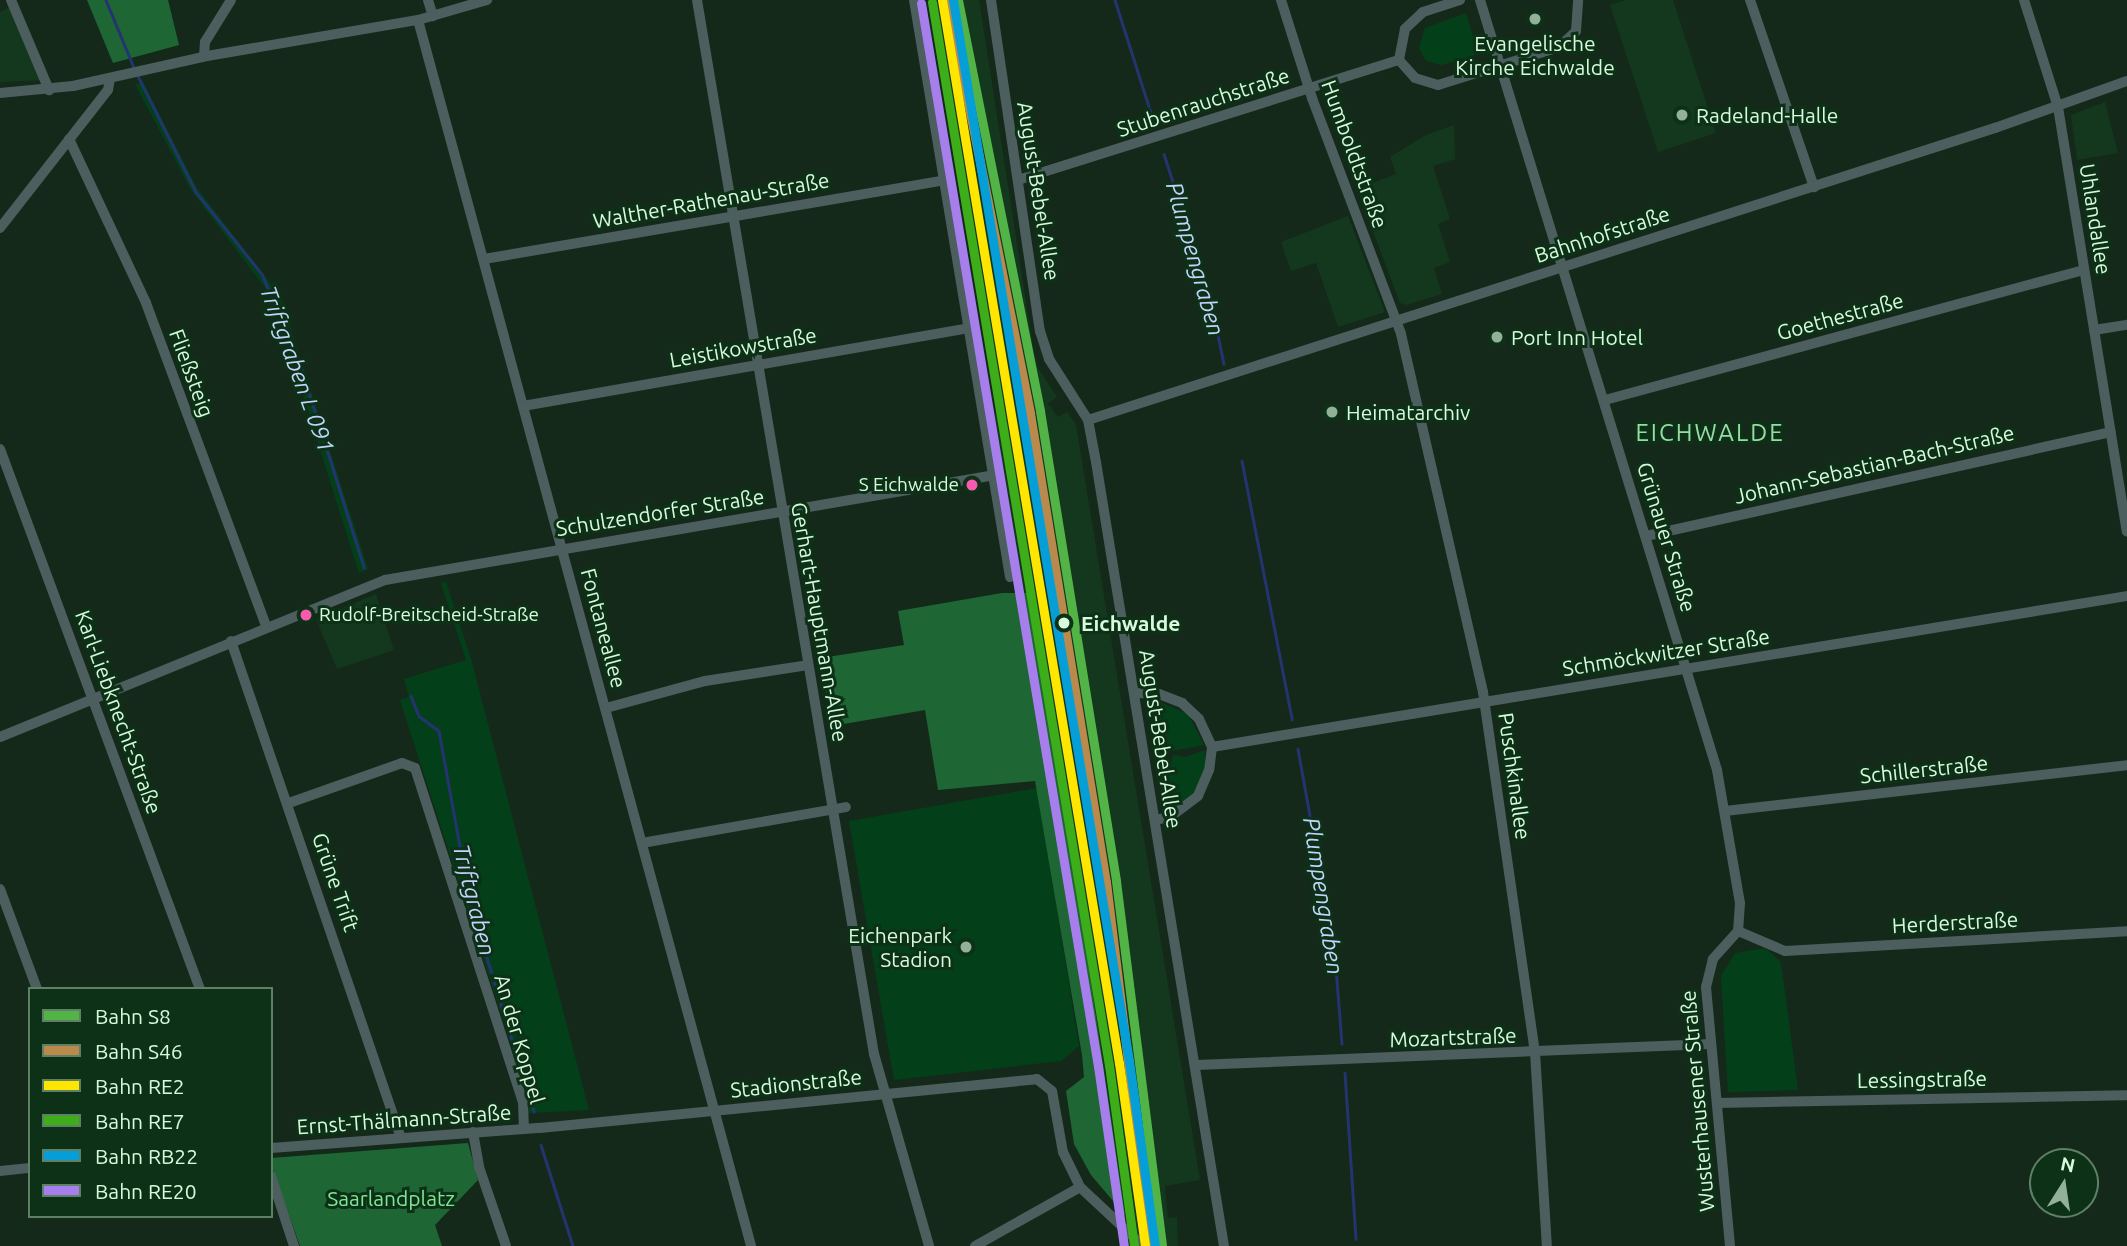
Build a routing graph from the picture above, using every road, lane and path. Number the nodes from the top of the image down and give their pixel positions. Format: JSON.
{"nodes":[{"id":1,"x":11,"y":0,"type":"edge"},
{"id":2,"x":231,"y":0,"type":"edge"},
{"id":3,"x":428,"y":0,"type":"edge"},
{"id":4,"x":487,"y":0,"type":"edge"},
{"id":5,"x":697,"y":0,"type":"edge"},
{"id":6,"x":914,"y":0,"type":"edge"},
{"id":7,"x":991,"y":0,"type":"edge"},
{"id":8,"x":1281,"y":0,"type":"edge"},
{"id":9,"x":1460,"y":0,"type":"edge"},
{"id":10,"x":1480,"y":0,"type":"edge"},
{"id":11,"x":1579,"y":0,"type":"edge"},
{"id":12,"x":1750,"y":0,"type":"edge"},
{"id":13,"x":2024,"y":0,"type":"edge"},
{"id":14,"x":433,"y":16,"type":"junction"},
{"id":15,"x":418,"y":20,"type":"junction"},
{"id":16,"x":204,"y":56,"type":"junction"},
{"id":17,"x":1399,"y":60,"type":"junction"},
{"id":18,"x":1501,"y":65,"type":"junction"},
{"id":19,"x":110,"y":79,"type":"junction"},
{"id":20,"x":2127,"y":81,"type":"edge"},
{"id":21,"x":1309,"y":88,"type":"junction"},
{"id":22,"x":49,"y":90,"type":"junction"},
{"id":23,"x":0,"y":93,"type":"edge"},
{"id":24,"x":2058,"y":107,"type":"junction"},
{"id":25,"x":69,"y":139,"type":"junction"},
{"id":26,"x":945,"y":180,"type":"junction"},
{"id":27,"x":1018,"y":180,"type":"junction"},
{"id":28,"x":1814,"y":187,"type":"junction"},
{"id":29,"x":733,"y":215,"type":"junction"},
{"id":30,"x":0,"y":228,"type":"edge"},
{"id":31,"x":484,"y":260,"type":"junction"},
{"id":32,"x":1564,"y":266,"type":"junction"},
{"id":33,"x":2084,"y":270,"type":"junction"},
{"id":34,"x":1397,"y":320,"type":"junction"},
{"id":35,"x":2127,"y":325,"type":"edge"},
{"id":36,"x":970,"y":328,"type":"junction"},
{"id":37,"x":2094,"y":330,"type":"junction"},
{"id":38,"x":758,"y":364,"type":"junction"},
{"id":39,"x":1605,"y":400,"type":"junction"},
{"id":40,"x":523,"y":406,"type":"junction"},
{"id":41,"x":1088,"y":420,"type":"junction"},
{"id":42,"x":2111,"y":432,"type":"junction"},
{"id":43,"x":0,"y":449,"type":"edge"},
{"id":44,"x":995,"y":475,"type":"junction"},
{"id":45,"x":782,"y":511,"type":"junction"},
{"id":46,"x":2127,"y":531,"type":"edge"},
{"id":47,"x":1646,"y":536,"type":"junction"},
{"id":48,"x":562,"y":547,"type":"junction"},
{"id":49,"x":1010,"y":577,"type":"dead end"},
{"id":50,"x":2127,"y":596,"type":"edge"},
{"id":51,"x":266,"y":625,"type":"junction"},
{"id":52,"x":231,"y":641,"type":"junction"},
{"id":53,"x":808,"y":665,"type":"junction"},
{"id":54,"x":1688,"y":668,"type":"junction"},
{"id":55,"x":1134,"y":693,"type":"junction"},
{"id":56,"x":93,"y":698,"type":"junction"},
{"id":57,"x":1484,"y":701,"type":"junction"},
{"id":58,"x":606,"y":708,"type":"junction"},
{"id":59,"x":0,"y":737,"type":"edge"},
{"id":60,"x":1212,"y":747,"type":"junction"},
{"id":61,"x":2127,"y":765,"type":"edge"},
{"id":62,"x":289,"y":803,"type":"junction"},
{"id":63,"x":846,"y":807,"type":"dead end"},
{"id":64,"x":833,"y":810,"type":"junction"},
{"id":65,"x":1724,"y":811,"type":"junction"},
{"id":66,"x":1155,"y":820,"type":"junction"},
{"id":67,"x":642,"y":843,"type":"junction"},
{"id":68,"x":0,"y":889,"type":"edge"},
{"id":69,"x":1738,"y":931,"type":"junction"},
{"id":70,"x":2127,"y":931,"type":"edge"},
{"id":71,"x":36,"y":987,"type":"edge"},
{"id":72,"x":200,"y":987,"type":"edge"},
{"id":73,"x":1711,"y":1044,"type":"junction"},
{"id":74,"x":1535,"y":1052,"type":"junction"},
{"id":75,"x":1196,"y":1065,"type":"junction"},
{"id":76,"x":884,"y":1094,"type":"junction"},
{"id":77,"x":2127,"y":1095,"type":"edge"},
{"id":78,"x":1717,"y":1102,"type":"junction"},
{"id":79,"x":715,"y":1111,"type":"junction"},
{"id":80,"x":540,"y":1128,"type":"joint"},
{"id":81,"x":524,"y":1129,"type":"junction"},
{"id":82,"x":473,"y":1132,"type":"junction"},
{"id":83,"x":401,"y":1138,"type":"junction"},
{"id":84,"x":273,"y":1148,"type":"edge"},
{"id":85,"x":28,"y":1168,"type":"edge"},
{"id":86,"x":0,"y":1171,"type":"edge"},
{"id":87,"x":273,"y":1182,"type":"edge"},
{"id":88,"x":1080,"y":1187,"type":"junction"},
{"id":89,"x":295,"y":1246,"type":"edge"},
{"id":90,"x":506,"y":1246,"type":"edge"},
{"id":91,"x":751,"y":1246,"type":"edge"},
{"id":92,"x":929,"y":1246,"type":"edge"},
{"id":93,"x":975,"y":1246,"type":"edge"},
{"id":94,"x":1143,"y":1246,"type":"edge"},
{"id":95,"x":1224,"y":1246,"type":"edge"},
{"id":96,"x":1547,"y":1246,"type":"edge"},
{"id":97,"x":1730,"y":1246,"type":"edge"}],
"edges":[{"from":1,"to":22,"type":"street"},
{"from":2,"to":16,"type":"street"},
{"from":3,"to":14,"type":"street"},
{"from":4,"to":14,"type":"street"},
{"from":5,"to":29,"type":"street","name":"Gerhart-Hauptmann-Allee"},
{"from":6,"to":26,"type":"street"},
{"from":7,"to":27,"type":"street","name":"August-Bebel-Allee"},
{"from":8,"to":21,"type":"street","name":"Humboldtstraße"},
{"from":9,"to":17,"type":"street"},
{"from":10,"to":18,"type":"street","name":"Grünauer Straße"},
{"from":11,"to":18,"type":"street"},
{"from":12,"to":28,"type":"street"},
{"from":13,"to":24,"type":"street","name":"Uhlandallee"},
{"from":14,"to":15,"type":"street"},
{"from":15,"to":16,"type":"street"},
{"from":15,"to":31,"type":"street","name":"Fontaneallee"},
{"from":16,"to":19,"type":"street"},
{"from":17,"to":18,"type":"street"},
{"from":17,"to":21,"type":"street","name":"Stubenrauchstraße"},
{"from":18,"to":32,"type":"street","name":"Grünauer Straße"},
{"from":19,"to":22,"type":"street"},
{"from":19,"to":25,"type":"street"},
{"from":20,"to":24,"type":"street","name":"Bahnhofstraße"},
{"from":21,"to":27,"type":"street","name":"Stubenrauchstraße"},
{"from":21,"to":34,"type":"street","name":"Humboldtstraße"},
{"from":22,"to":23,"type":"street"},
{"from":24,"to":28,"type":"street","name":"Bahnhofstraße"},
{"from":24,"to":33,"type":"street","name":"Uhlandallee"},
{"from":25,"to":30,"type":"street"},
{"from":25,"to":51,"type":"street","name":"Fließsteig"},
{"from":26,"to":29,"type":"street","name":"Walther-Rathenau-Straße"},
{"from":26,"to":36,"type":"street"},
{"from":27,"to":41,"type":"street","name":"August-Bebel-Allee"},
{"from":28,"to":32,"type":"street","name":"Bahnhofstraße"},
{"from":29,"to":31,"type":"street","name":"Walther-Rathenau-Straße"},
{"from":29,"to":38,"type":"street","name":"Gerhart-Hauptmann-Allee"},
{"from":31,"to":40,"type":"street","name":"Fontaneallee"},
{"from":32,"to":34,"type":"street","name":"Bahnhofstraße"},
{"from":32,"to":39,"type":"street","name":"Grünauer Straße"},
{"from":33,"to":37,"type":"street","name":"Uhlandallee"},
{"from":33,"to":39,"type":"street","name":"Goethestraße"},
{"from":34,"to":41,"type":"street","name":"Bahnhofstraße"},
{"from":34,"to":57,"type":"street","name":"Puschkinallee"},
{"from":35,"to":37,"type":"street"},
{"from":36,"to":38,"type":"street","name":"Leistikowstraße"},
{"from":36,"to":44,"type":"street"},
{"from":37,"to":42,"type":"street","name":"Uhlandallee"},
{"from":38,"to":40,"type":"street","name":"Leistikowstraße"},
{"from":38,"to":45,"type":"street","name":"Gerhart-Hauptmann-Allee"},
{"from":39,"to":47,"type":"street","name":"Grünauer Straße"},
{"from":40,"to":48,"type":"street","name":"Fontaneallee"},
{"from":41,"to":55,"type":"street","name":"August-Bebel-Allee"},
{"from":42,"to":46,"type":"street","name":"Uhlandallee"},
{"from":42,"to":47,"type":"street","name":"Johann-Sebastian-Bach-Straße"},
{"from":43,"to":56,"type":"street","name":"Karl-Liebknecht-Straße"},
{"from":44,"to":45,"type":"street","name":"Schulzendorfer Straße"},
{"from":44,"to":49,"type":"street"},
{"from":45,"to":48,"type":"street","name":"Schulzendorfer Straße"},
{"from":45,"to":53,"type":"street","name":"Gerhart-Hauptmann-Allee"},
{"from":47,"to":54,"type":"street","name":"Grünauer Straße"},
{"from":48,"to":51,"type":"street","name":"Schulzendorfer Straße"},
{"from":48,"to":58,"type":"street","name":"Fontaneallee"},
{"from":50,"to":54,"type":"street","name":"Schmöckwitzer Straße"},
{"from":51,"to":52,"type":"street"},
{"from":52,"to":56,"type":"street"},
{"from":52,"to":62,"type":"street","name":"Grüne Trift"},
{"from":53,"to":58,"type":"street"},
{"from":53,"to":64,"type":"street","name":"Gerhart-Hauptmann-Allee"},
{"from":54,"to":57,"type":"street","name":"Schmöckwitzer Straße"},
{"from":54,"to":65,"type":"street","name":"Grünauer Straße"},
{"from":55,"to":60,"type":"street"},
{"from":55,"to":66,"type":"street","name":"August-Bebel-Allee"},
{"from":56,"to":59,"type":"street"},
{"from":56,"to":72,"type":"street","name":"Karl-Liebknecht-Straße"},
{"from":57,"to":60,"type":"street","name":"Schmöckwitzer Straße"},
{"from":57,"to":74,"type":"street","name":"Puschkinallee"},
{"from":58,"to":67,"type":"street","name":"Fontaneallee"},
{"from":60,"to":66,"type":"street"},
{"from":61,"to":65,"type":"street","name":"Schillerstraße"},
{"from":62,"to":81,"type":"street","name":"An der Koppel"},
{"from":62,"to":83,"type":"street","name":"Grüne Trift"},
{"from":63,"to":64,"type":"street"},
{"from":64,"to":67,"type":"street"},
{"from":64,"to":76,"type":"street","name":"Gerhart-Hauptmann-Allee"},
{"from":65,"to":69,"type":"street","name":"Grünauer Straße"},
{"from":66,"to":75,"type":"street","name":"August-Bebel-Allee"},
{"from":67,"to":79,"type":"street","name":"Fontaneallee"},
{"from":68,"to":71,"type":"street"},
{"from":69,"to":70,"type":"street","name":"Herderstraße"},
{"from":69,"to":73,"type":"street","name":"Wusterhausener Straße"},
{"from":73,"to":74,"type":"street","name":"Mozartstraße"},
{"from":73,"to":78,"type":"street","name":"Wusterhausener Straße"},
{"from":74,"to":75,"type":"street","name":"Mozartstraße"},
{"from":74,"to":96,"type":"street","name":"Puschkinallee"},
{"from":75,"to":95,"type":"street","name":"August-Bebel-Allee"},
{"from":76,"to":79,"type":"street","name":"Stadionstraße"},
{"from":76,"to":88,"type":"street","name":"Stadionstraße"},
{"from":76,"to":92,"type":"street","name":"Gerhart-Hauptmann-Allee"},
{"from":77,"to":78,"type":"street","name":"Lessingstraße"},
{"from":78,"to":97,"type":"street","name":"Wusterhausener Straße"},
{"from":79,"to":80,"type":"street","name":"Stadionstraße"},
{"from":79,"to":91,"type":"street","name":"Fontaneallee"},
{"from":80,"to":81,"type":"street","name":"Ernst-Thälmann-Straße"},
{"from":81,"to":82,"type":"street","name":"Ernst-Thälmann-Straße"},
{"from":82,"to":83,"type":"street","name":"Ernst-Thälmann-Straße"},
{"from":82,"to":90,"type":"street"},
{"from":83,"to":84,"type":"street","name":"Ernst-Thälmann-Straße"},
{"from":85,"to":86,"type":"street"},
{"from":87,"to":89,"type":"street"},
{"from":88,"to":93,"type":"street"},
{"from":88,"to":94,"type":"street"}]}
